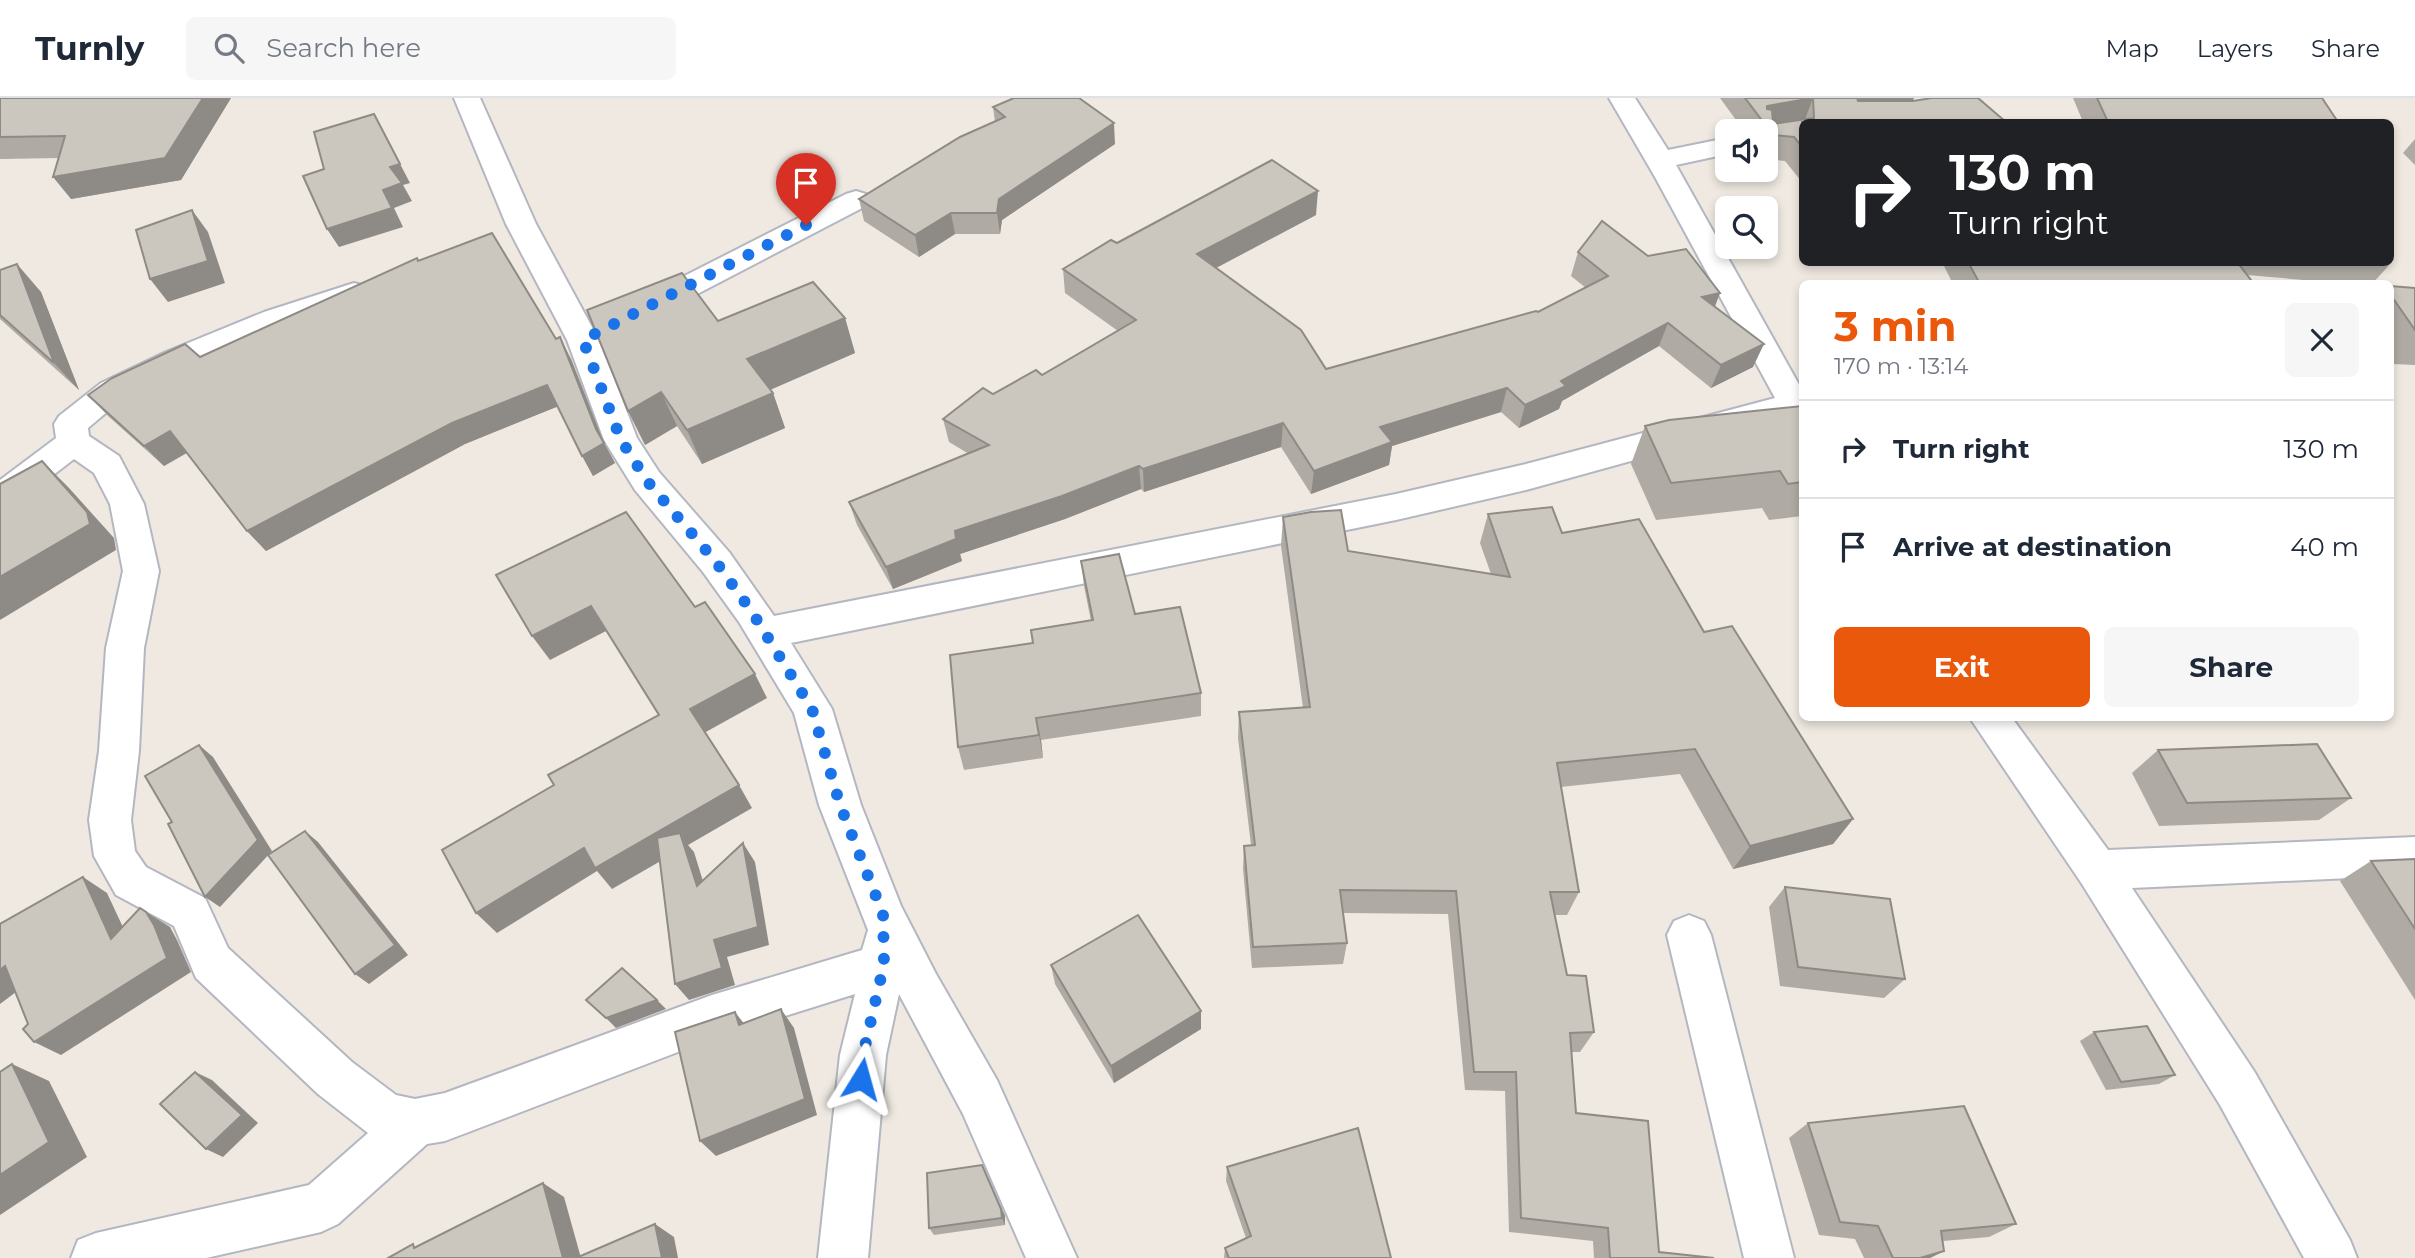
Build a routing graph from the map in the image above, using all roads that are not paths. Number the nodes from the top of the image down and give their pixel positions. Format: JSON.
{"nodes":[{"id":1,"x":467,"y":98,"type":"edge"},
{"id":2,"x":1622,"y":98,"type":"edge"},
{"id":3,"x":1715,"y":149,"type":"edge"},
{"id":4,"x":1661,"y":160,"type":"junction"},
{"id":5,"x":856,"y":200,"type":"edge"},
{"id":6,"x":382,"y":282,"type":"edge"},
{"id":7,"x":603,"y":329,"type":"junction"},
{"id":8,"x":1799,"y":410,"type":"edge"},
{"id":9,"x":73,"y":442,"type":"junction"},
{"id":10,"x":0,"y":498,"type":"edge"},
{"id":11,"x":765,"y":634,"type":"junction"},
{"id":12,"x":1992,"y":721,"type":"edge"},
{"id":13,"x":2415,"y":856,"type":"edge"},
{"id":14,"x":2097,"y":870,"type":"junction"},
{"id":15,"x":883,"y":914,"type":"junction"},
{"id":16,"x":1689,"y":935,"type":"dead end"},
{"id":17,"x":884,"y":964,"type":"junction"},
{"id":18,"x":415,"y":1123,"type":"junction"},
{"id":19,"x":96,"y":1258,"type":"edge"},
{"id":20,"x":843,"y":1258,"type":"edge"},
{"id":21,"x":1052,"y":1258,"type":"edge"},
{"id":22,"x":1769,"y":1258,"type":"edge"},
{"id":23,"x":2332,"y":1258,"type":"edge"}],
"edges":[{"from":1,"to":7,"type":"street"},
{"from":2,"to":4,"type":"street"},
{"from":3,"to":4,"type":"street"},
{"from":4,"to":8,"type":"street"},
{"from":5,"to":7,"type":"street"},
{"from":6,"to":9,"type":"street"},
{"from":7,"to":11,"type":"street"},
{"from":8,"to":11,"type":"street"},
{"from":9,"to":10,"type":"street"},
{"from":9,"to":18,"type":"street"},
{"from":11,"to":15,"type":"street"},
{"from":12,"to":14,"type":"street"},
{"from":13,"to":14,"type":"street"},
{"from":14,"to":23,"type":"street"},
{"from":15,"to":17,"type":"street"},
{"from":15,"to":21,"type":"street"},
{"from":16,"to":22,"type":"street"},
{"from":17,"to":18,"type":"street"},
{"from":17,"to":20,"type":"street"},
{"from":18,"to":19,"type":"street"}]}
